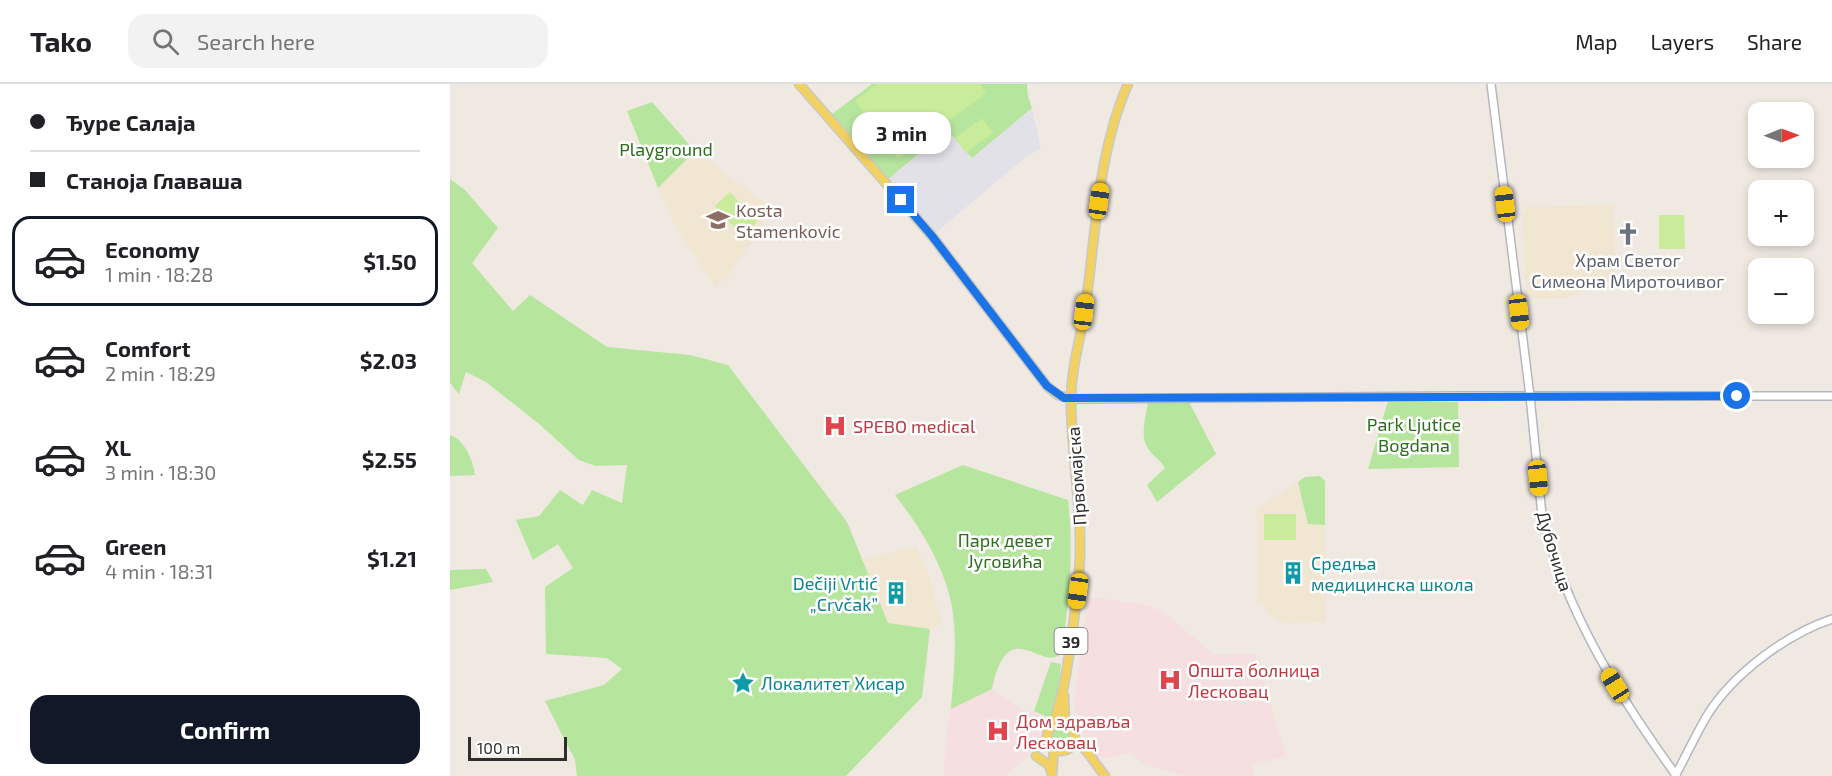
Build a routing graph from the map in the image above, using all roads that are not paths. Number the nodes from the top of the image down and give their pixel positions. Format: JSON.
{"nodes":[{"id":1,"x":799,"y":84,"type":"edge"},
{"id":2,"x":1128,"y":84,"type":"edge"},
{"id":3,"x":1491,"y":84,"type":"edge"},
{"id":4,"x":1530,"y":396,"type":"junction"},
{"id":5,"x":1832,"y":396,"type":"edge"},
{"id":6,"x":1071,"y":399,"type":"junction"},
{"id":7,"x":1832,"y":619,"type":"edge"},
{"id":8,"x":1064,"y":692,"type":"junction"},
{"id":9,"x":1065,"y":724,"type":"junction"},
{"id":10,"x":1051,"y":728,"type":"junction"},
{"id":11,"x":1074,"y":741,"type":"junction"},
{"id":12,"x":1054,"y":749,"type":"junction"},
{"id":13,"x":1036,"y":756,"type":"dead end"},
{"id":14,"x":1052,"y":775,"type":"edge"},
{"id":15,"x":1676,"y":775,"type":"edge"},
{"id":16,"x":1105,"y":776,"type":"edge"}],
"edges":[{"from":1,"to":6,"type":"main road"},
{"from":2,"to":6,"type":"main road","name":"Првомајска"},
{"from":3,"to":4,"type":"street","name":"Дубочица"},
{"from":4,"to":5,"type":"street"},
{"from":4,"to":6,"type":"street"},
{"from":4,"to":15,"type":"street","name":"Дубочица"},
{"from":6,"to":8,"type":"main road","name":"Првомајска","number":"39"},
{"from":7,"to":15,"type":"street"},
{"from":8,"to":9,"type":"main road"},
{"from":8,"to":10,"type":"main road","name":"Првомајска","number":"39"},
{"from":9,"to":10,"type":"main road"},
{"from":9,"to":11,"type":"main road"},
{"from":10,"to":12,"type":"main road"},
{"from":11,"to":12,"type":"main road"},
{"from":11,"to":16,"type":"main road"},
{"from":12,"to":14,"type":"main road"},
{"from":13,"to":14,"type":"main road"}]}
